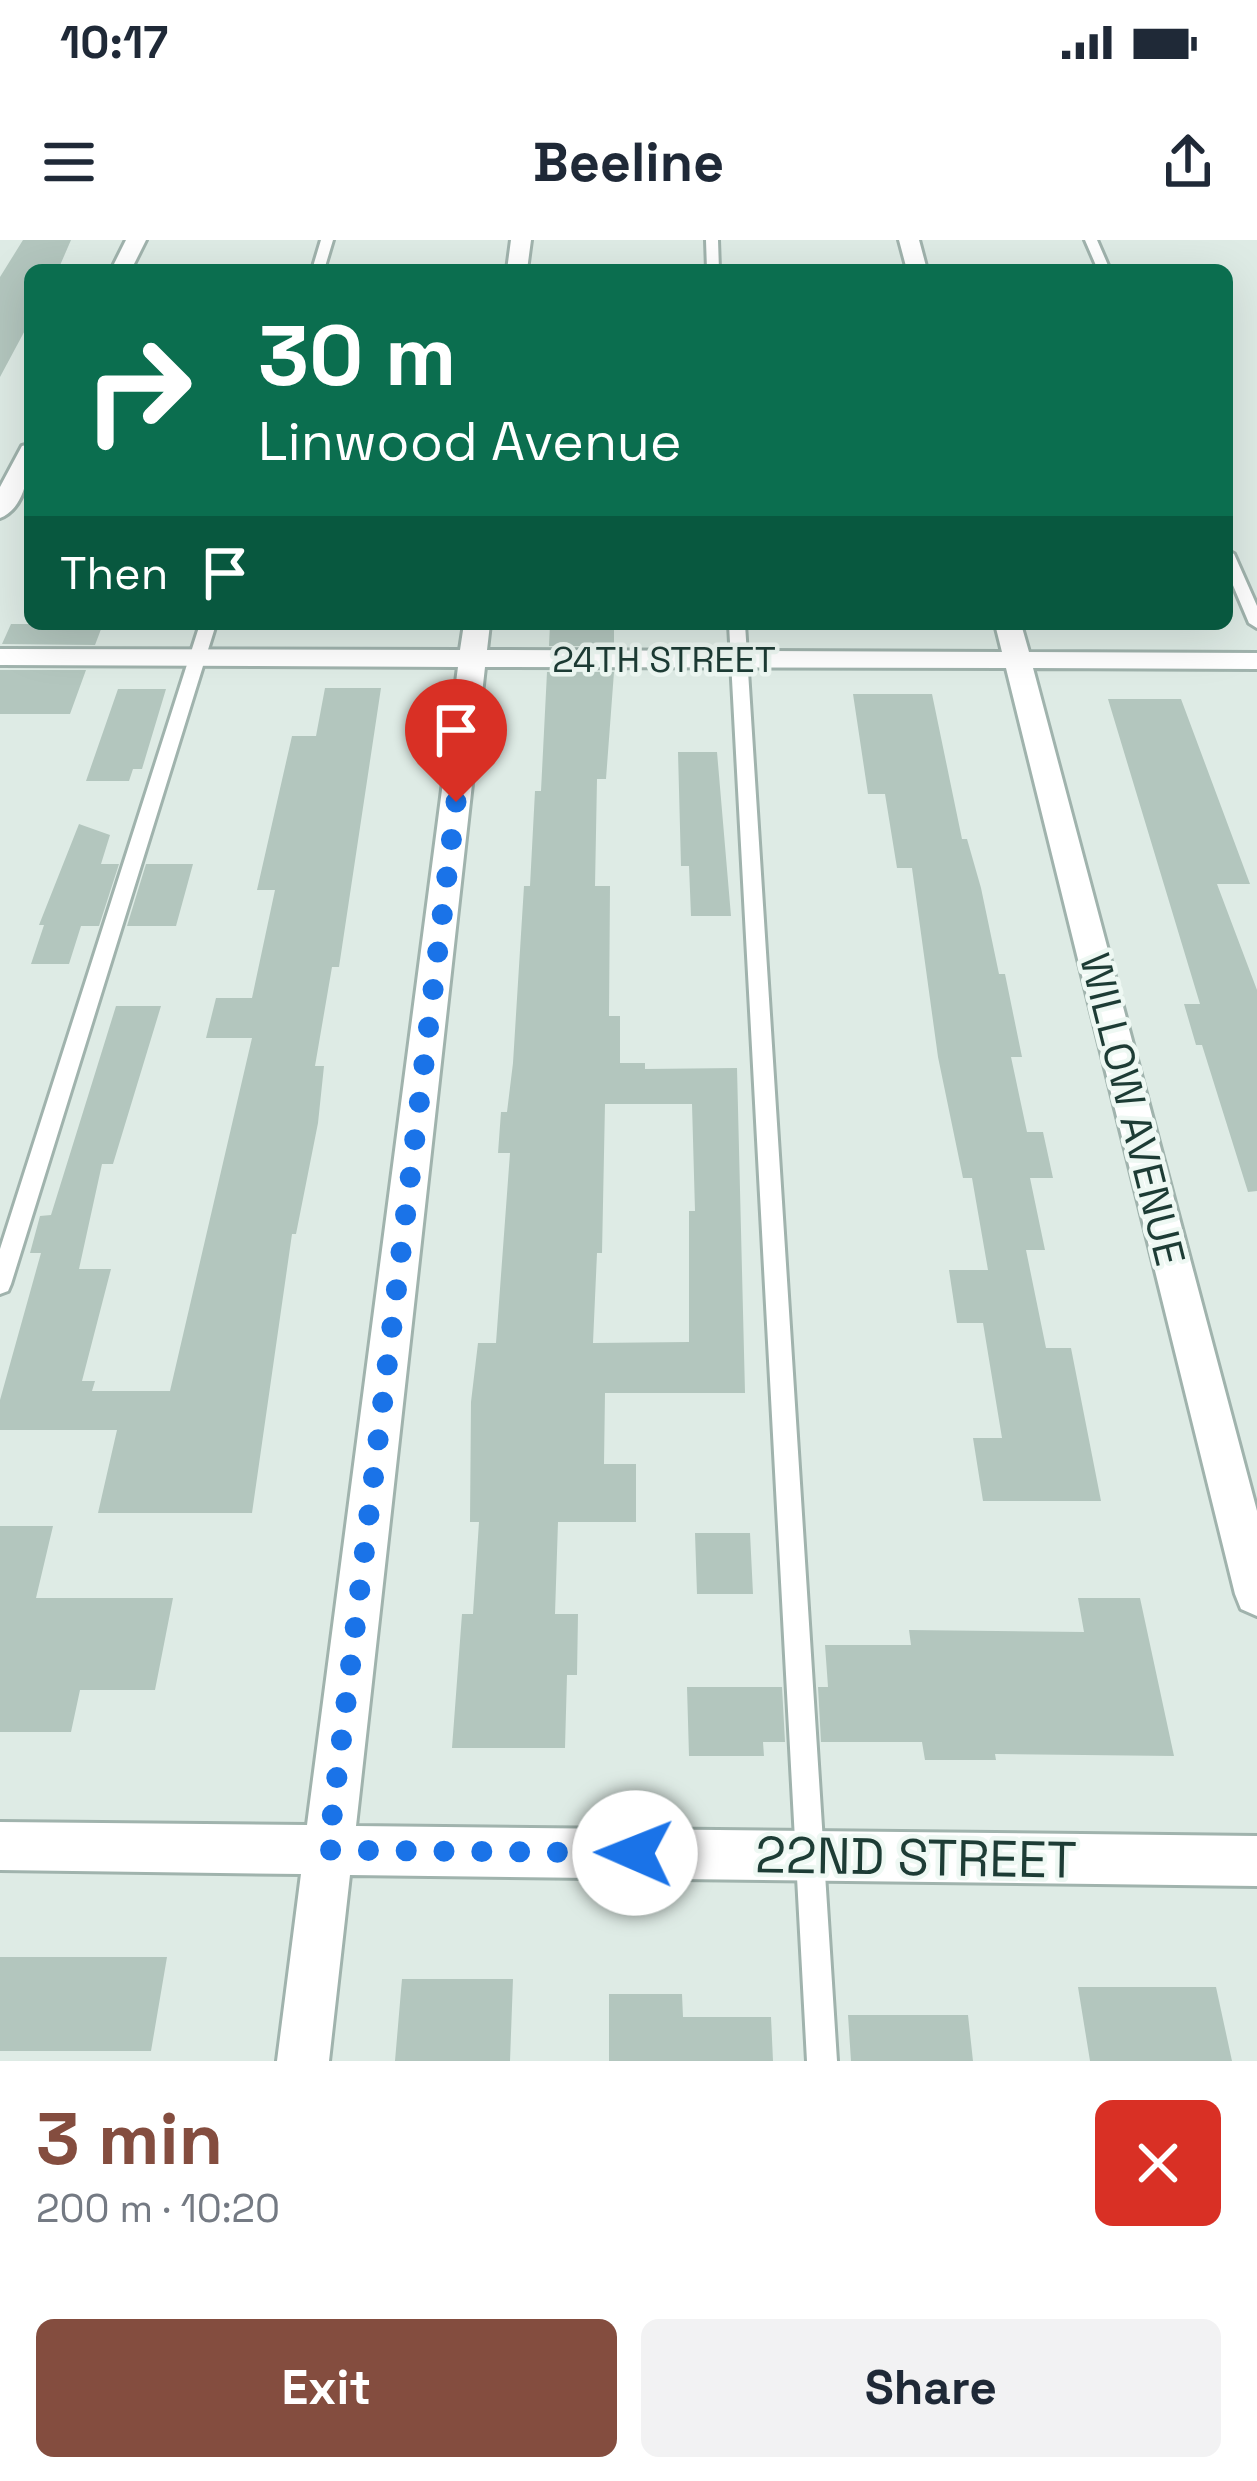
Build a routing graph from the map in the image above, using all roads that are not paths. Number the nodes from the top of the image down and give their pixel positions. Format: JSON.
{"nodes":[{"id":1,"x":24,"y":463,"type":"edge"},
{"id":2,"x":0,"y":511,"type":"edge"},
{"id":3,"x":1233,"y":568,"type":"edge"},
{"id":4,"x":1257,"y":623,"type":"edge"},
{"id":5,"x":206,"y":630,"type":"edge"},
{"id":6,"x":737,"y":630,"type":"edge"},
{"id":7,"x":1010,"y":630,"type":"edge"},
{"id":8,"x":475,"y":641,"type":"edge"},
{"id":9,"x":0,"y":657,"type":"edge"},
{"id":10,"x":197,"y":658,"type":"junction"},
{"id":11,"x":739,"y":659,"type":"junction"},
{"id":12,"x":1018,"y":660,"type":"junction"},
{"id":13,"x":1257,"y":661,"type":"edge"},
{"id":14,"x":0,"y":1284,"type":"edge"},
{"id":15,"x":1257,"y":1594,"type":"edge"},
{"id":16,"x":0,"y":1846,"type":"edge"},
{"id":17,"x":328,"y":1850,"type":"junction"},
{"id":18,"x":810,"y":1856,"type":"junction"},
{"id":19,"x":1257,"y":1861,"type":"edge"},
{"id":20,"x":303,"y":2061,"type":"edge"},
{"id":21,"x":822,"y":2061,"type":"edge"}],
"edges":[{"from":1,"to":2,"type":"street"},
{"from":3,"to":4,"type":"lane"},
{"from":5,"to":10,"type":"lane"},
{"from":6,"to":11,"type":"lane"},
{"from":7,"to":12,"type":"street","name":"WILLOW AVENUE"},
{"from":8,"to":10,"type":"street","name":"24TH STREET"},
{"from":8,"to":11,"type":"street","name":"24TH STREET"},
{"from":8,"to":17,"type":"street"},
{"from":9,"to":10,"type":"street","name":"24TH STREET"},
{"from":10,"to":14,"type":"lane"},
{"from":11,"to":12,"type":"street","name":"24TH STREET"},
{"from":11,"to":18,"type":"lane"},
{"from":12,"to":13,"type":"street","name":"24TH STREET"},
{"from":12,"to":15,"type":"street","name":"WILLOW AVENUE"},
{"from":16,"to":17,"type":"street","name":"22ND STREET"},
{"from":17,"to":18,"type":"street","name":"22ND STREET"},
{"from":17,"to":20,"type":"street"},
{"from":18,"to":19,"type":"street","name":"22ND STREET"},
{"from":18,"to":21,"type":"lane"}]}
